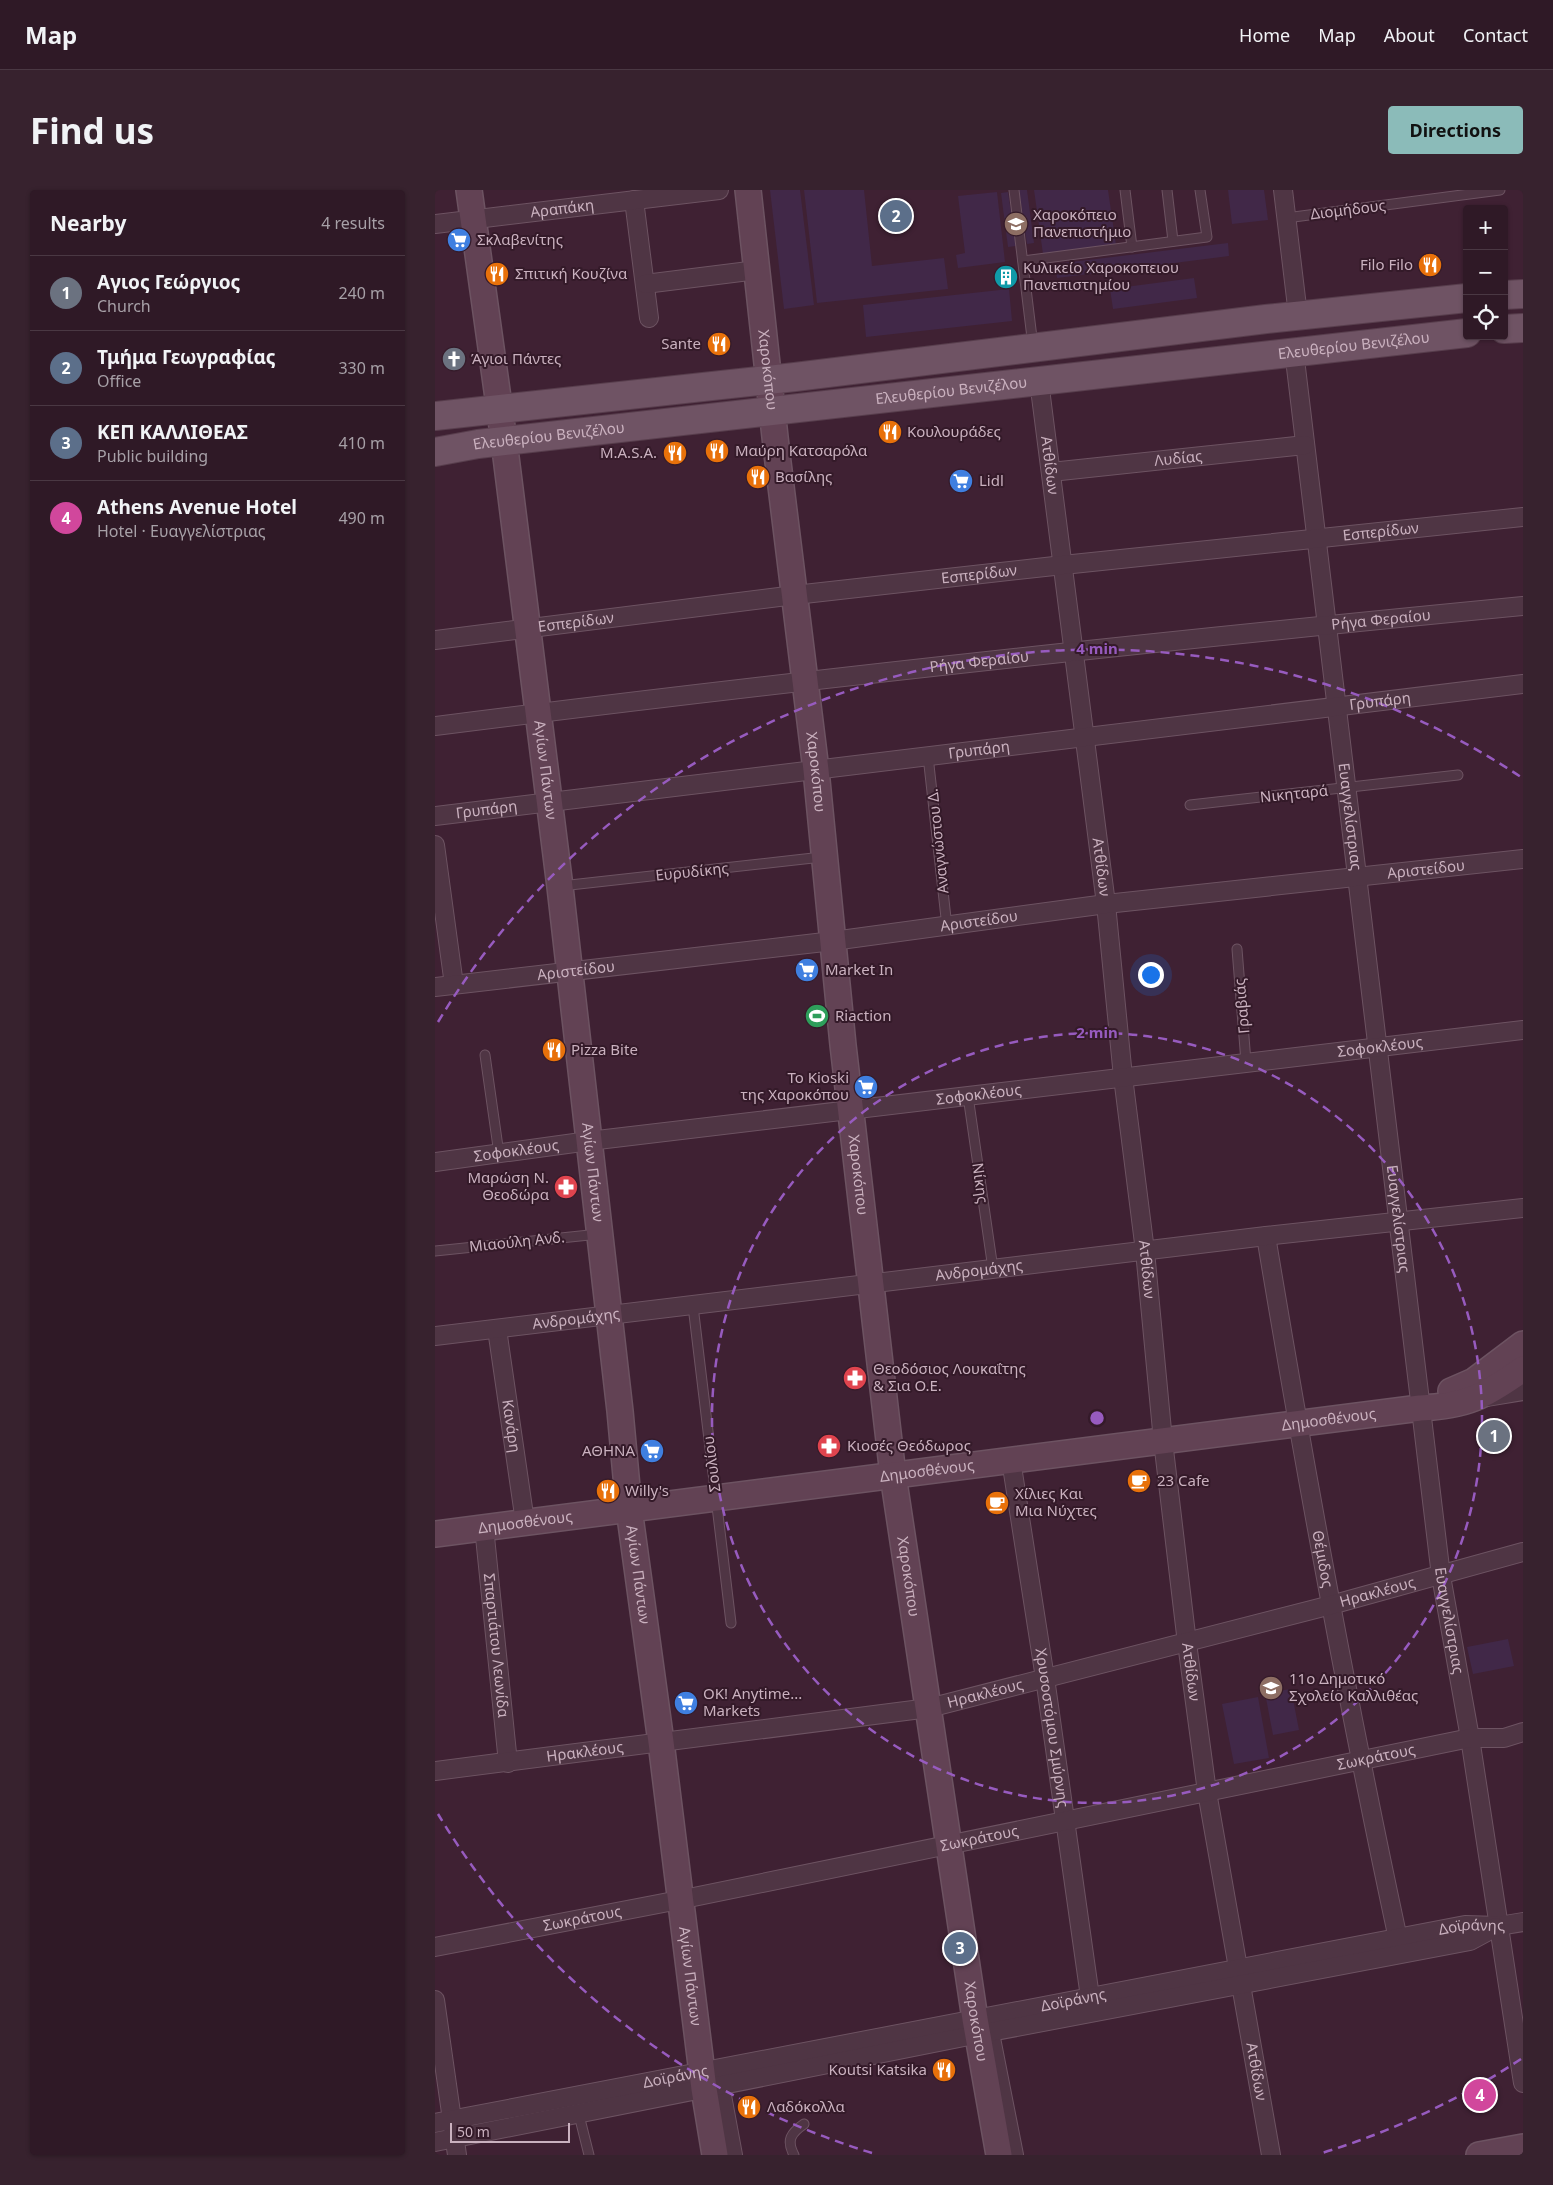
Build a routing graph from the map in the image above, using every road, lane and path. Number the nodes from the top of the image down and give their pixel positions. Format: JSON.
{"nodes":[{"id":1,"x":469,"y":190,"type":"edge"},
{"id":2,"x":719,"y":190,"type":"edge"},
{"id":3,"x":748,"y":190,"type":"edge"},
{"id":4,"x":1014,"y":190,"type":"edge"},
{"id":5,"x":1125,"y":190,"type":"edge"},
{"id":6,"x":1167,"y":190,"type":"edge"},
{"id":7,"x":1200,"y":190,"type":"edge"},
{"id":8,"x":1283,"y":190,"type":"edge"},
{"id":9,"x":1500,"y":190,"type":"edge"},
{"id":10,"x":634,"y":200,"type":"junction"},
{"id":11,"x":1286,"y":218,"type":"junction"},
{"id":12,"x":473,"y":220,"type":"junction"},
{"id":13,"x":435,"y":224,"type":"edge"},
{"id":14,"x":1173,"y":241,"type":"junction"},
{"id":15,"x":1132,"y":246,"type":"junction"},
{"id":16,"x":1023,"y":261,"type":"junction"},
{"id":17,"x":757,"y":270,"type":"junction"},
{"id":18,"x":645,"y":284,"type":"junction"},
{"id":19,"x":1508,"y":294,"type":"edge"},
{"id":20,"x":1523,"y":294,"type":"edge"},
{"id":21,"x":1463,"y":298,"type":"edge"},
{"id":22,"x":1299,"y":315,"type":"junction"},
{"id":23,"x":649,"y":318,"type":"dead end"},
{"id":24,"x":1523,"y":328,"type":"edge"},
{"id":25,"x":1508,"y":329,"type":"edge"},
{"id":26,"x":1463,"y":333,"type":"edge"},
{"id":27,"x":1033,"y":346,"type":"junction"},
{"id":28,"x":1294,"y":351,"type":"junction"},
{"id":29,"x":769,"y":380,"type":"junction"},
{"id":30,"x":1039,"y":381,"type":"junction"},
{"id":31,"x":499,"y":409,"type":"junction"},
{"id":32,"x":773,"y":412,"type":"junction"},
{"id":33,"x":435,"y":416,"type":"edge"},
{"id":34,"x":503,"y":441,"type":"junction"},
{"id":35,"x":1305,"y":445,"type":"junction"},
{"id":36,"x":435,"y":452,"type":"edge"},
{"id":37,"x":1051,"y":472,"type":"junction"},
{"id":38,"x":1523,"y":517,"type":"edge"},
{"id":39,"x":1317,"y":540,"type":"junction"},
{"id":40,"x":1063,"y":565,"type":"junction"},
{"id":41,"x":795,"y":595,"type":"junction"},
{"id":42,"x":1523,"y":606,"type":"edge"},
{"id":43,"x":1327,"y":625,"type":"junction"},
{"id":44,"x":527,"y":629,"type":"junction"},
{"id":45,"x":435,"y":640,"type":"edge"},
{"id":46,"x":1074,"y":651,"type":"junction"},
{"id":47,"x":805,"y":681,"type":"junction"},
{"id":48,"x":1523,"y":684,"type":"edge"},
{"id":49,"x":1336,"y":706,"type":"junction"},
{"id":50,"x":538,"y":713,"type":"junction"},
{"id":51,"x":435,"y":726,"type":"edge"},
{"id":52,"x":1083,"y":737,"type":"junction"},
{"id":53,"x":928,"y":756,"type":"junction"},
{"id":54,"x":816,"y":770,"type":"junction"},
{"id":55,"x":1458,"y":775,"type":"dead end"},
{"id":56,"x":1346,"y":789,"type":"junction"},
{"id":57,"x":549,"y":802,"type":"junction"},
{"id":58,"x":1190,"y":805,"type":"dead end"},
{"id":59,"x":435,"y":816,"type":"edge"},
{"id":60,"x":435,"y":845,"type":"edge"},
{"id":61,"x":825,"y":857,"type":"junction"},
{"id":62,"x":1523,"y":859,"type":"edge"},
{"id":63,"x":1357,"y":879,"type":"junction"},
{"id":64,"x":559,"y":887,"type":"junction"},
{"id":65,"x":1106,"y":904,"type":"junction"},
{"id":66,"x":947,"y":927,"type":"junction"},
{"id":67,"x":833,"y":941,"type":"junction"},
{"id":68,"x":1237,"y":949,"type":"dead end"},
{"id":69,"x":569,"y":972,"type":"junction"},
{"id":70,"x":454,"y":985,"type":"junction"},
{"id":71,"x":435,"y":988,"type":"edge"},
{"id":72,"x":1523,"y":1030,"type":"edge"},
{"id":73,"x":1377,"y":1047,"type":"junction"},
{"id":74,"x":485,"y":1055,"type":"dead end"},
{"id":75,"x":1246,"y":1062,"type":"junction"},
{"id":76,"x":1123,"y":1077,"type":"junction"},
{"id":77,"x":968,"y":1096,"type":"junction"},
{"id":78,"x":851,"y":1110,"type":"junction"},
{"id":79,"x":589,"y":1141,"type":"junction"},
{"id":80,"x":499,"y":1154,"type":"junction"},
{"id":81,"x":435,"y":1162,"type":"edge"},
{"id":82,"x":1523,"y":1208,"type":"edge"},
{"id":83,"x":1398,"y":1222,"type":"junction"},
{"id":84,"x":599,"y":1234,"type":"junction"},
{"id":85,"x":1266,"y":1236,"type":"junction"},
{"id":86,"x":435,"y":1251,"type":"edge"},
{"id":87,"x":1145,"y":1251,"type":"junction"},
{"id":88,"x":993,"y":1270,"type":"junction"},
{"id":89,"x":872,"y":1284,"type":"junction"},
{"id":90,"x":693,"y":1306,"type":"junction"},
{"id":91,"x":609,"y":1316,"type":"junction"},
{"id":92,"x":497,"y":1329,"type":"junction"},
{"id":93,"x":435,"y":1336,"type":"edge"},
{"id":94,"x":1523,"y":1344,"type":"edge"},
{"id":95,"x":1523,"y":1369,"type":"edge"},
{"id":96,"x":1523,"y":1391,"type":"edge"},
{"id":97,"x":1471,"y":1400,"type":"junction"},
{"id":98,"x":1420,"y":1408,"type":"junction"},
{"id":99,"x":1297,"y":1424,"type":"junction"},
{"id":100,"x":1163,"y":1440,"type":"junction"},
{"id":101,"x":1011,"y":1460,"type":"junction"},
{"id":102,"x":893,"y":1475,"type":"junction"},
{"id":103,"x":716,"y":1498,"type":"junction"},
{"id":104,"x":629,"y":1509,"type":"junction"},
{"id":105,"x":525,"y":1522,"type":"junction"},
{"id":106,"x":483,"y":1527,"type":"junction"},
{"id":107,"x":435,"y":1534,"type":"edge"},
{"id":108,"x":1523,"y":1552,"type":"edge"},
{"id":109,"x":1441,"y":1576,"type":"junction"},
{"id":110,"x":1331,"y":1605,"type":"junction"},
{"id":111,"x":731,"y":1623,"type":"dead end"},
{"id":112,"x":1187,"y":1643,"type":"junction"},
{"id":113,"x":1045,"y":1678,"type":"junction"},
{"id":114,"x":929,"y":1708,"type":"junction"},
{"id":115,"x":1523,"y":1732,"type":"edge"},
{"id":116,"x":1470,"y":1738,"type":"junction"},
{"id":117,"x":1504,"y":1738,"type":"junction"},
{"id":118,"x":661,"y":1742,"type":"junction"},
{"id":119,"x":1523,"y":1742,"type":"edge"},
{"id":120,"x":1360,"y":1760,"type":"junction"},
{"id":121,"x":507,"y":1763,"type":"junction"},
{"id":122,"x":435,"y":1771,"type":"edge"},
{"id":123,"x":1207,"y":1792,"type":"junction"},
{"id":124,"x":1064,"y":1822,"type":"junction"},
{"id":125,"x":949,"y":1846,"type":"junction"},
{"id":126,"x":679,"y":1900,"type":"junction"},
{"id":127,"x":1523,"y":1922,"type":"edge"},
{"id":128,"x":1499,"y":1926,"type":"junction"},
{"id":129,"x":1399,"y":1939,"type":"junction"},
{"id":130,"x":435,"y":1947,"type":"edge"},
{"id":131,"x":1240,"y":1976,"type":"junction"},
{"id":132,"x":1090,"y":1997,"type":"junction"},
{"id":133,"x":435,"y":2000,"type":"edge"},
{"id":134,"x":978,"y":2031,"type":"junction"},
{"id":135,"x":1519,"y":2038,"type":"edge"},
{"id":136,"x":705,"y":2080,"type":"junction"},
{"id":137,"x":1523,"y":2083,"type":"edge"},
{"id":138,"x":579,"y":2115,"type":"junction"},
{"id":139,"x":443,"y":2122,"type":"edge"},
{"id":140,"x":804,"y":2124,"type":"dead end"},
{"id":141,"x":435,"y":2142,"type":"edge"},
{"id":142,"x":456,"y":2147,"type":"edge"},
{"id":143,"x":1523,"y":2147,"type":"edge"},
{"id":144,"x":589,"y":2155,"type":"edge"},
{"id":145,"x":705,"y":2155,"type":"edge"},
{"id":146,"x":715,"y":2155,"type":"edge"},
{"id":147,"x":733,"y":2155,"type":"edge"},
{"id":148,"x":794,"y":2155,"type":"edge"},
{"id":149,"x":989,"y":2155,"type":"edge"},
{"id":150,"x":999,"y":2155,"type":"edge"},
{"id":151,"x":1014,"y":2155,"type":"edge"},
{"id":152,"x":1271,"y":2155,"type":"edge"},
{"id":153,"x":1479,"y":2155,"type":"edge"}],
"edges":[{"from":1,"to":12,"type":"street","name":"Αγίων Πάντων"},
{"from":2,"to":10,"type":"street","name":"Αραπάκη"},
{"from":3,"to":17,"type":"street","name":"Χαροκόπου"},
{"from":4,"to":16,"type":"lane"},
{"from":5,"to":15,"type":"lane"},
{"from":6,"to":14,"type":"lane"},
{"from":7,"to":14,"type":"lane"},
{"from":8,"to":11,"type":"street"},
{"from":9,"to":11,"type":"lane","name":"Διομήδους"},
{"from":10,"to":12,"type":"street","name":"Αραπάκη"},
{"from":10,"to":18,"type":"street"},
{"from":11,"to":22,"type":"street"},
{"from":12,"to":13,"type":"street","name":"Αραπάκη"},
{"from":12,"to":31,"type":"street","name":"Αγίων Πάντων"},
{"from":14,"to":15,"type":"lane"},
{"from":15,"to":16,"type":"lane"},
{"from":16,"to":27,"type":"lane"},
{"from":17,"to":18,"type":"street"},
{"from":17,"to":29,"type":"street","name":"Χαροκόπου"},
{"from":18,"to":23,"type":"street"},
{"from":19,"to":20,"type":"main road"},
{"from":21,"to":22,"type":"main road","name":"Ελευθερίου Βενιζέλου"},
{"from":22,"to":27,"type":"main road","name":"Ελευθερίου Βενιζέλου"},
{"from":24,"to":25,"type":"main road"},
{"from":26,"to":28,"type":"main road","name":"Ελευθερίου Βενιζέλου"},
{"from":27,"to":29,"type":"main road","name":"Ελευθερίου Βενιζέλου"},
{"from":28,"to":30,"type":"main road","name":"Ελευθερίου Βενιζέλου"},
{"from":28,"to":35,"type":"street","name":"Ευαγγελίστριας"},
{"from":29,"to":31,"type":"main road","name":"Ελευθερίου Βενιζέλου"},
{"from":29,"to":32,"type":"street","name":"Χαροκόπου"},
{"from":30,"to":32,"type":"main road","name":"Ελευθερίου Βενιζέλου"},
{"from":30,"to":37,"type":"street","name":"Ατθίδων"},
{"from":31,"to":33,"type":"main road","name":"Ελευθερίου Βενιζέλου"},
{"from":31,"to":34,"type":"street","name":"Αγίων Πάντων"},
{"from":32,"to":34,"type":"main road","name":"Ελευθερίου Βενιζέλου"},
{"from":32,"to":41,"type":"street","name":"Χαροκόπου"},
{"from":34,"to":36,"type":"main road","name":"Ελευθερίου Βενιζέλου"},
{"from":34,"to":44,"type":"street","name":"Αγίων Πάντων"},
{"from":35,"to":37,"type":"street","name":"Λυδίας"},
{"from":35,"to":39,"type":"street","name":"Ευαγγελίστριας"},
{"from":37,"to":40,"type":"street","name":"Ατθίδων"},
{"from":38,"to":39,"type":"street","name":"Εσπερίδων"},
{"from":39,"to":40,"type":"street","name":"Εσπερίδων"},
{"from":39,"to":43,"type":"street","name":"Ευαγγελίστριας"},
{"from":40,"to":41,"type":"street","name":"Εσπερίδων"},
{"from":40,"to":46,"type":"street","name":"Ατθίδων"},
{"from":41,"to":44,"type":"street","name":"Εσπερίδων"},
{"from":41,"to":47,"type":"street","name":"Χαροκόπου"},
{"from":42,"to":43,"type":"street","name":"Ρήγα Φεραίου"},
{"from":43,"to":46,"type":"street","name":"Ρήγα Φεραίου"},
{"from":43,"to":49,"type":"street","name":"Ευαγγελίστριας"},
{"from":44,"to":45,"type":"street","name":"Εσπερίδων"},
{"from":44,"to":50,"type":"street","name":"Αγίων Πάντων"},
{"from":46,"to":47,"type":"street","name":"Ρήγα Φεραίου"},
{"from":46,"to":52,"type":"street","name":"Ατθίδων"},
{"from":47,"to":50,"type":"street","name":"Ρήγα Φεραίου"},
{"from":47,"to":54,"type":"street","name":"Χαροκόπου"},
{"from":48,"to":49,"type":"street","name":"Γρυπάρη"},
{"from":49,"to":52,"type":"street","name":"Γρυπάρη"},
{"from":49,"to":56,"type":"street","name":"Ευαγγελίστριας"},
{"from":50,"to":51,"type":"street","name":"Ρήγα Φεραίου"},
{"from":50,"to":57,"type":"street","name":"Αγίων Πάντων"},
{"from":52,"to":53,"type":"street","name":"Γρυπάρη"},
{"from":52,"to":65,"type":"street","name":"Ατθίδων"},
{"from":53,"to":54,"type":"street","name":"Γρυπάρη"},
{"from":53,"to":66,"type":"lane","name":"Αναγνώστου Δ."},
{"from":54,"to":57,"type":"street","name":"Γρυπάρη"},
{"from":54,"to":61,"type":"street","name":"Χαροκόπου"},
{"from":55,"to":56,"type":"lane","name":"Νικηταρά"},
{"from":56,"to":58,"type":"lane","name":"Νικηταρά"},
{"from":56,"to":63,"type":"street","name":"Ευαγγελίστριας"},
{"from":57,"to":59,"type":"street","name":"Γρυπάρη"},
{"from":57,"to":64,"type":"street","name":"Αγίων Πάντων"},
{"from":60,"to":70,"type":"street"},
{"from":61,"to":64,"type":"lane","name":"Ευρυδίκης"},
{"from":61,"to":67,"type":"street","name":"Χαροκόπου"},
{"from":62,"to":63,"type":"street","name":"Αριστείδου"},
{"from":63,"to":65,"type":"street","name":"Αριστείδου"},
{"from":63,"to":73,"type":"street","name":"Ευαγγελίστριας"},
{"from":64,"to":69,"type":"street","name":"Αγίων Πάντων"},
{"from":65,"to":66,"type":"street","name":"Αριστείδου"},
{"from":65,"to":76,"type":"street","name":"Ατθίδων"},
{"from":66,"to":67,"type":"street","name":"Αριστείδου"},
{"from":67,"to":69,"type":"street","name":"Αριστείδου"},
{"from":67,"to":78,"type":"street","name":"Χαροκόπου"},
{"from":68,"to":75,"type":"lane","name":"Γραβιάς"},
{"from":69,"to":70,"type":"street","name":"Αριστείδου"},
{"from":69,"to":79,"type":"street","name":"Αγίων Πάντων"},
{"from":70,"to":71,"type":"street","name":"Αριστείδου"},
{"from":72,"to":73,"type":"street","name":"Σοφοκλέους"},
{"from":73,"to":75,"type":"street","name":"Σοφοκλέους"},
{"from":73,"to":83,"type":"street","name":"Ευαγγελίστριας"},
{"from":74,"to":80,"type":"lane"},
{"from":75,"to":76,"type":"street","name":"Σοφοκλέους"},
{"from":76,"to":77,"type":"street","name":"Σοφοκλέους"},
{"from":76,"to":87,"type":"street","name":"Ατθίδων"},
{"from":77,"to":78,"type":"street","name":"Σοφοκλέους"},
{"from":77,"to":88,"type":"lane","name":"Νίκης"},
{"from":78,"to":79,"type":"street","name":"Σοφοκλέους"},
{"from":78,"to":89,"type":"street","name":"Χαροκόπου"},
{"from":79,"to":80,"type":"street","name":"Σοφοκλέους"},
{"from":79,"to":84,"type":"street","name":"Αγίων Πάντων"},
{"from":80,"to":81,"type":"street","name":"Σοφοκλέους"},
{"from":82,"to":83,"type":"street","name":"Ανδρομάχης"},
{"from":83,"to":85,"type":"street","name":"Ανδρομάχης"},
{"from":83,"to":98,"type":"street","name":"Ευαγγελίστριας"},
{"from":84,"to":86,"type":"lane","name":"Μιαούλη Ανδ."},
{"from":84,"to":91,"type":"street","name":"Αγίων Πάντων"},
{"from":85,"to":87,"type":"street","name":"Ανδρομάχης"},
{"from":85,"to":99,"type":"street","name":"Θέμιδος"},
{"from":87,"to":88,"type":"street","name":"Ανδρομάχης"},
{"from":87,"to":100,"type":"street","name":"Ατθίδων"},
{"from":88,"to":89,"type":"street","name":"Ανδρομάχης"},
{"from":89,"to":90,"type":"street","name":"Ανδρομάχης"},
{"from":89,"to":102,"type":"street","name":"Χαροκόπου"},
{"from":90,"to":91,"type":"street","name":"Ανδρομάχης"},
{"from":90,"to":103,"type":"lane","name":"Σουλίου"},
{"from":91,"to":92,"type":"street","name":"Ανδρομάχης"},
{"from":91,"to":104,"type":"street","name":"Αγίων Πάντων"},
{"from":92,"to":93,"type":"street","name":"Ανδρομάχης"},
{"from":92,"to":105,"type":"street","name":"Κανάρη"},
{"from":94,"to":98,"type":"street"},
{"from":95,"to":97,"type":"street","name":"Δημοσθένους"},
{"from":96,"to":97,"type":"street"},
{"from":97,"to":98,"type":"street","name":"Δημοσθένους"},
{"from":98,"to":99,"type":"street","name":"Δημοσθένους"},
{"from":98,"to":109,"type":"street","name":"Ευαγγελίστριας"},
{"from":99,"to":100,"type":"street","name":"Δημοσθένους"},
{"from":99,"to":110,"type":"street","name":"Θέμιδος"},
{"from":100,"to":101,"type":"street","name":"Δημοσθένους"},
{"from":100,"to":112,"type":"street","name":"Ατθίδων"},
{"from":101,"to":102,"type":"street","name":"Δημοσθένους"},
{"from":101,"to":113,"type":"street","name":"Χρυσοστόμου Σμύρνης"},
{"from":102,"to":103,"type":"street","name":"Δημοσθένους"},
{"from":102,"to":114,"type":"street","name":"Χαροκόπου"},
{"from":103,"to":104,"type":"street","name":"Δημοσθένους"},
{"from":103,"to":111,"type":"lane","name":"Σουλίου"},
{"from":104,"to":105,"type":"street","name":"Δημοσθένους"},
{"from":104,"to":118,"type":"street","name":"Αγίων Πάντων"},
{"from":105,"to":106,"type":"street","name":"Δημοσθένους"},
{"from":106,"to":107,"type":"street","name":"Δημοσθένους"},
{"from":106,"to":121,"type":"street","name":"Σπαρτιάτου Λεωνίδα"},
{"from":108,"to":109,"type":"street","name":"Ηρακλέους"},
{"from":109,"to":110,"type":"street","name":"Ηρακλέους"},
{"from":109,"to":116,"type":"street","name":"Ευαγγελίστριας"},
{"from":110,"to":112,"type":"street","name":"Ηρακλέους"},
{"from":110,"to":120,"type":"street","name":"Θέμιδος"},
{"from":112,"to":113,"type":"street","name":"Ηρακλέους"},
{"from":112,"to":123,"type":"street","name":"Ατθίδων"},
{"from":113,"to":114,"type":"street","name":"Ηρακλέους"},
{"from":113,"to":124,"type":"street","name":"Χρυσοστόμου Σμύρνης"},
{"from":114,"to":118,"type":"street","name":"Ηρακλέους"},
{"from":114,"to":125,"type":"street","name":"Χαροκόπου"},
{"from":115,"to":117,"type":"street","name":"Σωκράτους"},
{"from":116,"to":117,"type":"street","name":"Σωκράτους"},
{"from":116,"to":120,"type":"street","name":"Σωκράτους"},
{"from":116,"to":128,"type":"street","name":"Ευαγγελίστριας"},
{"from":117,"to":119,"type":"street"},
{"from":118,"to":121,"type":"street","name":"Ηρακλέους"},
{"from":118,"to":126,"type":"street","name":"Αγίων Πάντων"},
{"from":120,"to":123,"type":"street","name":"Σωκράτους"},
{"from":120,"to":129,"type":"street","name":"Θέμιδος"},
{"from":121,"to":122,"type":"street","name":"Ηρακλέους"},
{"from":123,"to":124,"type":"street","name":"Σωκράτους"},
{"from":123,"to":131,"type":"street","name":"Ατθίδων"},
{"from":124,"to":125,"type":"street","name":"Σωκράτους"},
{"from":124,"to":132,"type":"street","name":"Χρυσοστόμου Σμύρνης"},
{"from":125,"to":126,"type":"street","name":"Σωκράτους"},
{"from":125,"to":134,"type":"street","name":"Χαροκόπου"},
{"from":126,"to":130,"type":"street","name":"Σωκράτους"},
{"from":126,"to":136,"type":"street","name":"Αγίων Πάντων"},
{"from":127,"to":128,"type":"street"},
{"from":128,"to":129,"type":"street","name":"Δοϊράνης"},
{"from":128,"to":131,"type":"street","name":"Δοϊράνης"},
{"from":128,"to":135,"type":"street","name":"Ευαγγελίστριας"},
{"from":129,"to":131,"type":"street","name":"Δοϊράνης"},
{"from":131,"to":132,"type":"street","name":"Δοϊράνης"},
{"from":131,"to":134,"type":"street","name":"Δοϊράνης"},
{"from":131,"to":152,"type":"street","name":"Ατθίδων"},
{"from":132,"to":134,"type":"street","name":"Δοϊράνης"},
{"from":133,"to":139,"type":"street"},
{"from":134,"to":136,"type":"street","name":"Δοϊράνης"},
{"from":134,"to":149,"type":"street","name":"Χαροκόπου"},
{"from":134,"to":150,"type":"street","name":"Χαροκόπου"},
{"from":134,"to":151,"type":"street","name":"Χαροκόπου"},
{"from":135,"to":137,"type":"street","name":"Ευαγγελίστριας"},
{"from":136,"to":138,"type":"street","name":"Δοϊράνης"},
{"from":136,"to":139,"type":"street","name":"Δοϊράνης"},
{"from":136,"to":145,"type":"street","name":"Αγίων Πάντων"},
{"from":136,"to":146,"type":"street","name":"Αγίων Πάντων"},
{"from":136,"to":147,"type":"street","name":"Αγίων Πάντων"},
{"from":138,"to":142,"type":"street","name":"Δοϊράνης"},
{"from":138,"to":144,"type":"lane"},
{"from":139,"to":142,"type":"street"},
{"from":140,"to":148,"type":"lane"},
{"from":141,"to":142,"type":"street","name":"Δοϊράνης"},
{"from":143,"to":153,"type":"street"}]}
